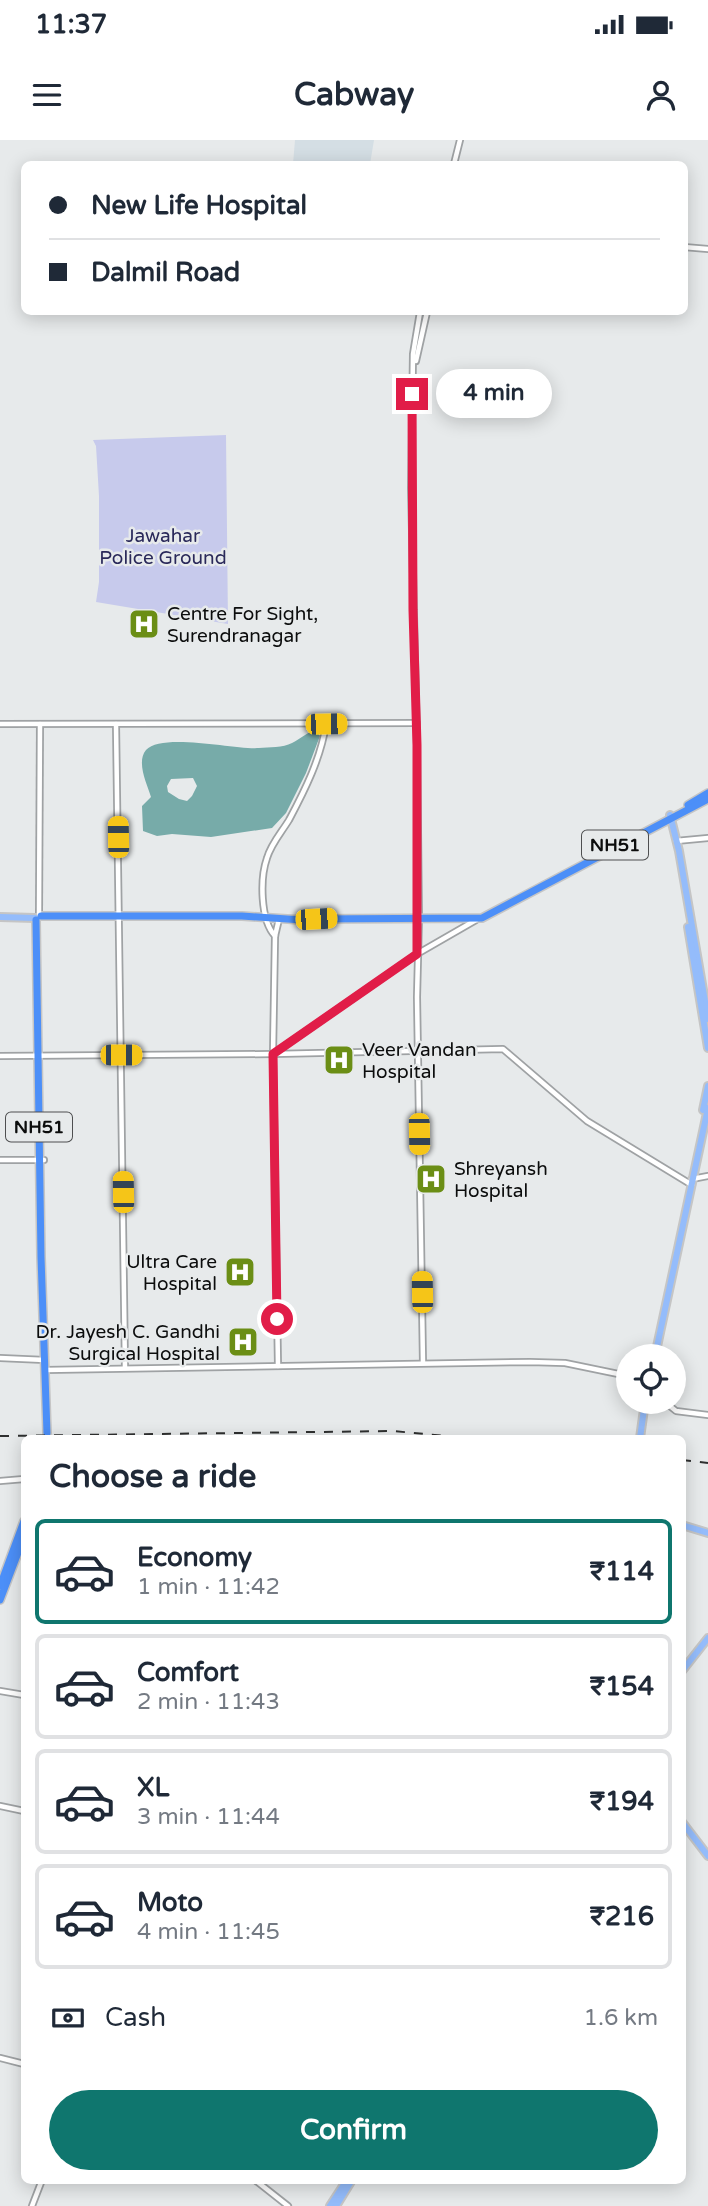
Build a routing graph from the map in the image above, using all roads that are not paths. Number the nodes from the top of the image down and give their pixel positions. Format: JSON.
{"nodes":[{"id":1,"x":460,"y":140,"type":"edge"},
{"id":2,"x":455,"y":161,"type":"edge"},
{"id":3,"x":688,"y":247,"type":"edge"},
{"id":4,"x":708,"y":248,"type":"edge"},
{"id":5,"x":420,"y":315,"type":"edge"},
{"id":6,"x":425,"y":315,"type":"edge"},
{"id":7,"x":414,"y":365,"type":"junction"},
{"id":8,"x":40,"y":723,"type":"junction"},
{"id":9,"x":416,"y":723,"type":"junction"},
{"id":10,"x":0,"y":724,"type":"edge"},
{"id":11,"x":116,"y":724,"type":"junction"},
{"id":12,"x":326,"y":724,"type":"junction"},
{"id":13,"x":708,"y":793,"type":"edge"},
{"id":14,"x":708,"y":799,"type":"edge"},
{"id":15,"x":671,"y":817,"type":"junction"},
{"id":16,"x":708,"y":838,"type":"edge"},
{"id":17,"x":677,"y":844,"type":"junction"},
{"id":18,"x":0,"y":917,"type":"edge"},
{"id":19,"x":120,"y":917,"type":"junction"},
{"id":20,"x":264,"y":917,"type":"junction"},
{"id":21,"x":38,"y":918,"type":"junction"},
{"id":22,"x":280,"y":918,"type":"junction"},
{"id":23,"x":415,"y":918,"type":"junction"},
{"id":24,"x":478,"y":919,"type":"junction"},
{"id":25,"x":275,"y":936,"type":"junction"},
{"id":26,"x":417,"y":954,"type":"junction"},
{"id":27,"x":708,"y":1019,"type":"edge"},
{"id":28,"x":708,"y":1048,"type":"edge"},
{"id":29,"x":418,"y":1051,"type":"junction"},
{"id":30,"x":273,"y":1054,"type":"junction"},
{"id":31,"x":121,"y":1055,"type":"junction"},
{"id":32,"x":0,"y":1056,"type":"edge"},
{"id":33,"x":40,"y":1056,"type":"junction"},
{"id":34,"x":708,"y":1086,"type":"edge"},
{"id":35,"x":708,"y":1108,"type":"edge"},
{"id":36,"x":0,"y":1160,"type":"edge"},
{"id":37,"x":41,"y":1160,"type":"junction"},
{"id":38,"x":708,"y":1176,"type":"edge"},
{"id":39,"x":691,"y":1182,"type":"junction"},
{"id":40,"x":658,"y":1344,"type":"edge"},
{"id":41,"x":0,"y":1358,"type":"edge"},
{"id":42,"x":45,"y":1360,"type":"junction"},
{"id":43,"x":423,"y":1363,"type":"junction"},
{"id":44,"x":278,"y":1366,"type":"junction"},
{"id":45,"x":125,"y":1368,"type":"junction"},
{"id":46,"x":45,"y":1370,"type":"junction"},
{"id":47,"x":616,"y":1374,"type":"edge"},
{"id":48,"x":686,"y":1412,"type":"edge"},
{"id":49,"x":643,"y":1414,"type":"edge"},
{"id":50,"x":708,"y":1415,"type":"edge"},
{"id":51,"x":47,"y":1433,"type":"dead end"},
{"id":52,"x":640,"y":1435,"type":"edge"},
{"id":53,"x":21,"y":1479,"type":"edge"},
{"id":54,"x":0,"y":1481,"type":"edge"},
{"id":55,"x":686,"y":1526,"type":"edge"},
{"id":56,"x":21,"y":1529,"type":"edge"},
{"id":57,"x":708,"y":1533,"type":"edge"},
{"id":58,"x":21,"y":1545,"type":"edge"},
{"id":59,"x":0,"y":1587,"type":"edge"},
{"id":60,"x":0,"y":1600,"type":"edge"},
{"id":61,"x":708,"y":1638,"type":"edge"},
{"id":62,"x":708,"y":1645,"type":"edge"},
{"id":63,"x":686,"y":1666,"type":"edge"},
{"id":64,"x":686,"y":1672,"type":"edge"},
{"id":65,"x":0,"y":1691,"type":"edge"},
{"id":66,"x":21,"y":1694,"type":"edge"},
{"id":67,"x":0,"y":1806,"type":"edge"},
{"id":68,"x":21,"y":1810,"type":"edge"},
{"id":69,"x":686,"y":1827,"type":"edge"},
{"id":70,"x":708,"y":1856,"type":"edge"},
{"id":71,"x":0,"y":2058,"type":"edge"},
{"id":72,"x":21,"y":2063,"type":"edge"},
{"id":73,"x":40,"y":2184,"type":"edge"},
{"id":74,"x":260,"y":2184,"type":"edge"},
{"id":75,"x":344,"y":2184,"type":"edge"},
{"id":76,"x":350,"y":2184,"type":"edge"},
{"id":77,"x":32,"y":2206,"type":"edge"},
{"id":78,"x":288,"y":2206,"type":"edge"},
{"id":79,"x":330,"y":2206,"type":"edge"},
{"id":80,"x":336,"y":2206,"type":"edge"}],
"edges":[{"from":1,"to":2,"type":"street"},
{"from":3,"to":4,"type":"street"},
{"from":5,"to":7,"type":"street"},
{"from":6,"to":7,"type":"street"},
{"from":7,"to":9,"type":"street"},
{"from":8,"to":10,"type":"street"},
{"from":8,"to":11,"type":"street"},
{"from":8,"to":21,"type":"street"},
{"from":9,"to":12,"type":"street"},
{"from":9,"to":23,"type":"street"},
{"from":11,"to":12,"type":"street"},
{"from":11,"to":19,"type":"street"},
{"from":12,"to":20,"type":"street"},
{"from":13,"to":15,"type":"highway","number":"NH51"},
{"from":14,"to":15,"type":"highway","number":"NH51"},
{"from":15,"to":17,"type":"main road"},
{"from":15,"to":24,"type":"highway","number":"NH51"},
{"from":16,"to":17,"type":"street"},
{"from":17,"to":27,"type":"main road"},
{"from":17,"to":28,"type":"main road"},
{"from":18,"to":21,"type":"main road"},
{"from":19,"to":20,"type":"highway","number":"NH51"},
{"from":19,"to":21,"type":"highway","number":"NH51"},
{"from":19,"to":31,"type":"street"},
{"from":20,"to":22,"type":"highway","number":"NH51"},
{"from":20,"to":25,"type":"street"},
{"from":21,"to":33,"type":"highway","number":"NH51"},
{"from":22,"to":23,"type":"highway","number":"NH51"},
{"from":22,"to":25,"type":"street"},
{"from":23,"to":24,"type":"highway","number":"NH51"},
{"from":23,"to":26,"type":"street"},
{"from":24,"to":26,"type":"street"},
{"from":25,"to":30,"type":"street"},
{"from":26,"to":29,"type":"street"},
{"from":26,"to":30,"type":"street"},
{"from":29,"to":30,"type":"street"},
{"from":29,"to":39,"type":"street"},
{"from":29,"to":43,"type":"street"},
{"from":30,"to":31,"type":"street"},
{"from":30,"to":44,"type":"street"},
{"from":31,"to":33,"type":"street"},
{"from":31,"to":45,"type":"street"},
{"from":32,"to":33,"type":"street"},
{"from":33,"to":37,"type":"highway","number":"NH51"},
{"from":34,"to":39,"type":"main road"},
{"from":35,"to":39,"type":"main road"},
{"from":36,"to":37,"type":"street"},
{"from":37,"to":42,"type":"highway","number":"NH51"},
{"from":38,"to":39,"type":"street"},
{"from":39,"to":40,"type":"main road"},
{"from":41,"to":42,"type":"street"},
{"from":42,"to":46,"type":"highway","number":"NH51"},
{"from":43,"to":44,"type":"street"},
{"from":43,"to":47,"type":"street"},
{"from":44,"to":45,"type":"street"},
{"from":45,"to":46,"type":"street"},
{"from":46,"to":51,"type":"highway","number":"NH51"},
{"from":48,"to":50,"type":"street"},
{"from":49,"to":52,"type":"main road"},
{"from":53,"to":54,"type":"street"},
{"from":55,"to":57,"type":"main road"},
{"from":56,"to":59,"type":"highway"},
{"from":58,"to":60,"type":"highway"},
{"from":61,"to":63,"type":"main road"},
{"from":62,"to":64,"type":"main road"},
{"from":65,"to":66,"type":"street"},
{"from":67,"to":68,"type":"street"},
{"from":69,"to":70,"type":"main road"},
{"from":71,"to":72,"type":"street"},
{"from":73,"to":77,"type":"street"},
{"from":74,"to":78,"type":"street"},
{"from":75,"to":79,"type":"main road"},
{"from":76,"to":80,"type":"main road"}]}
